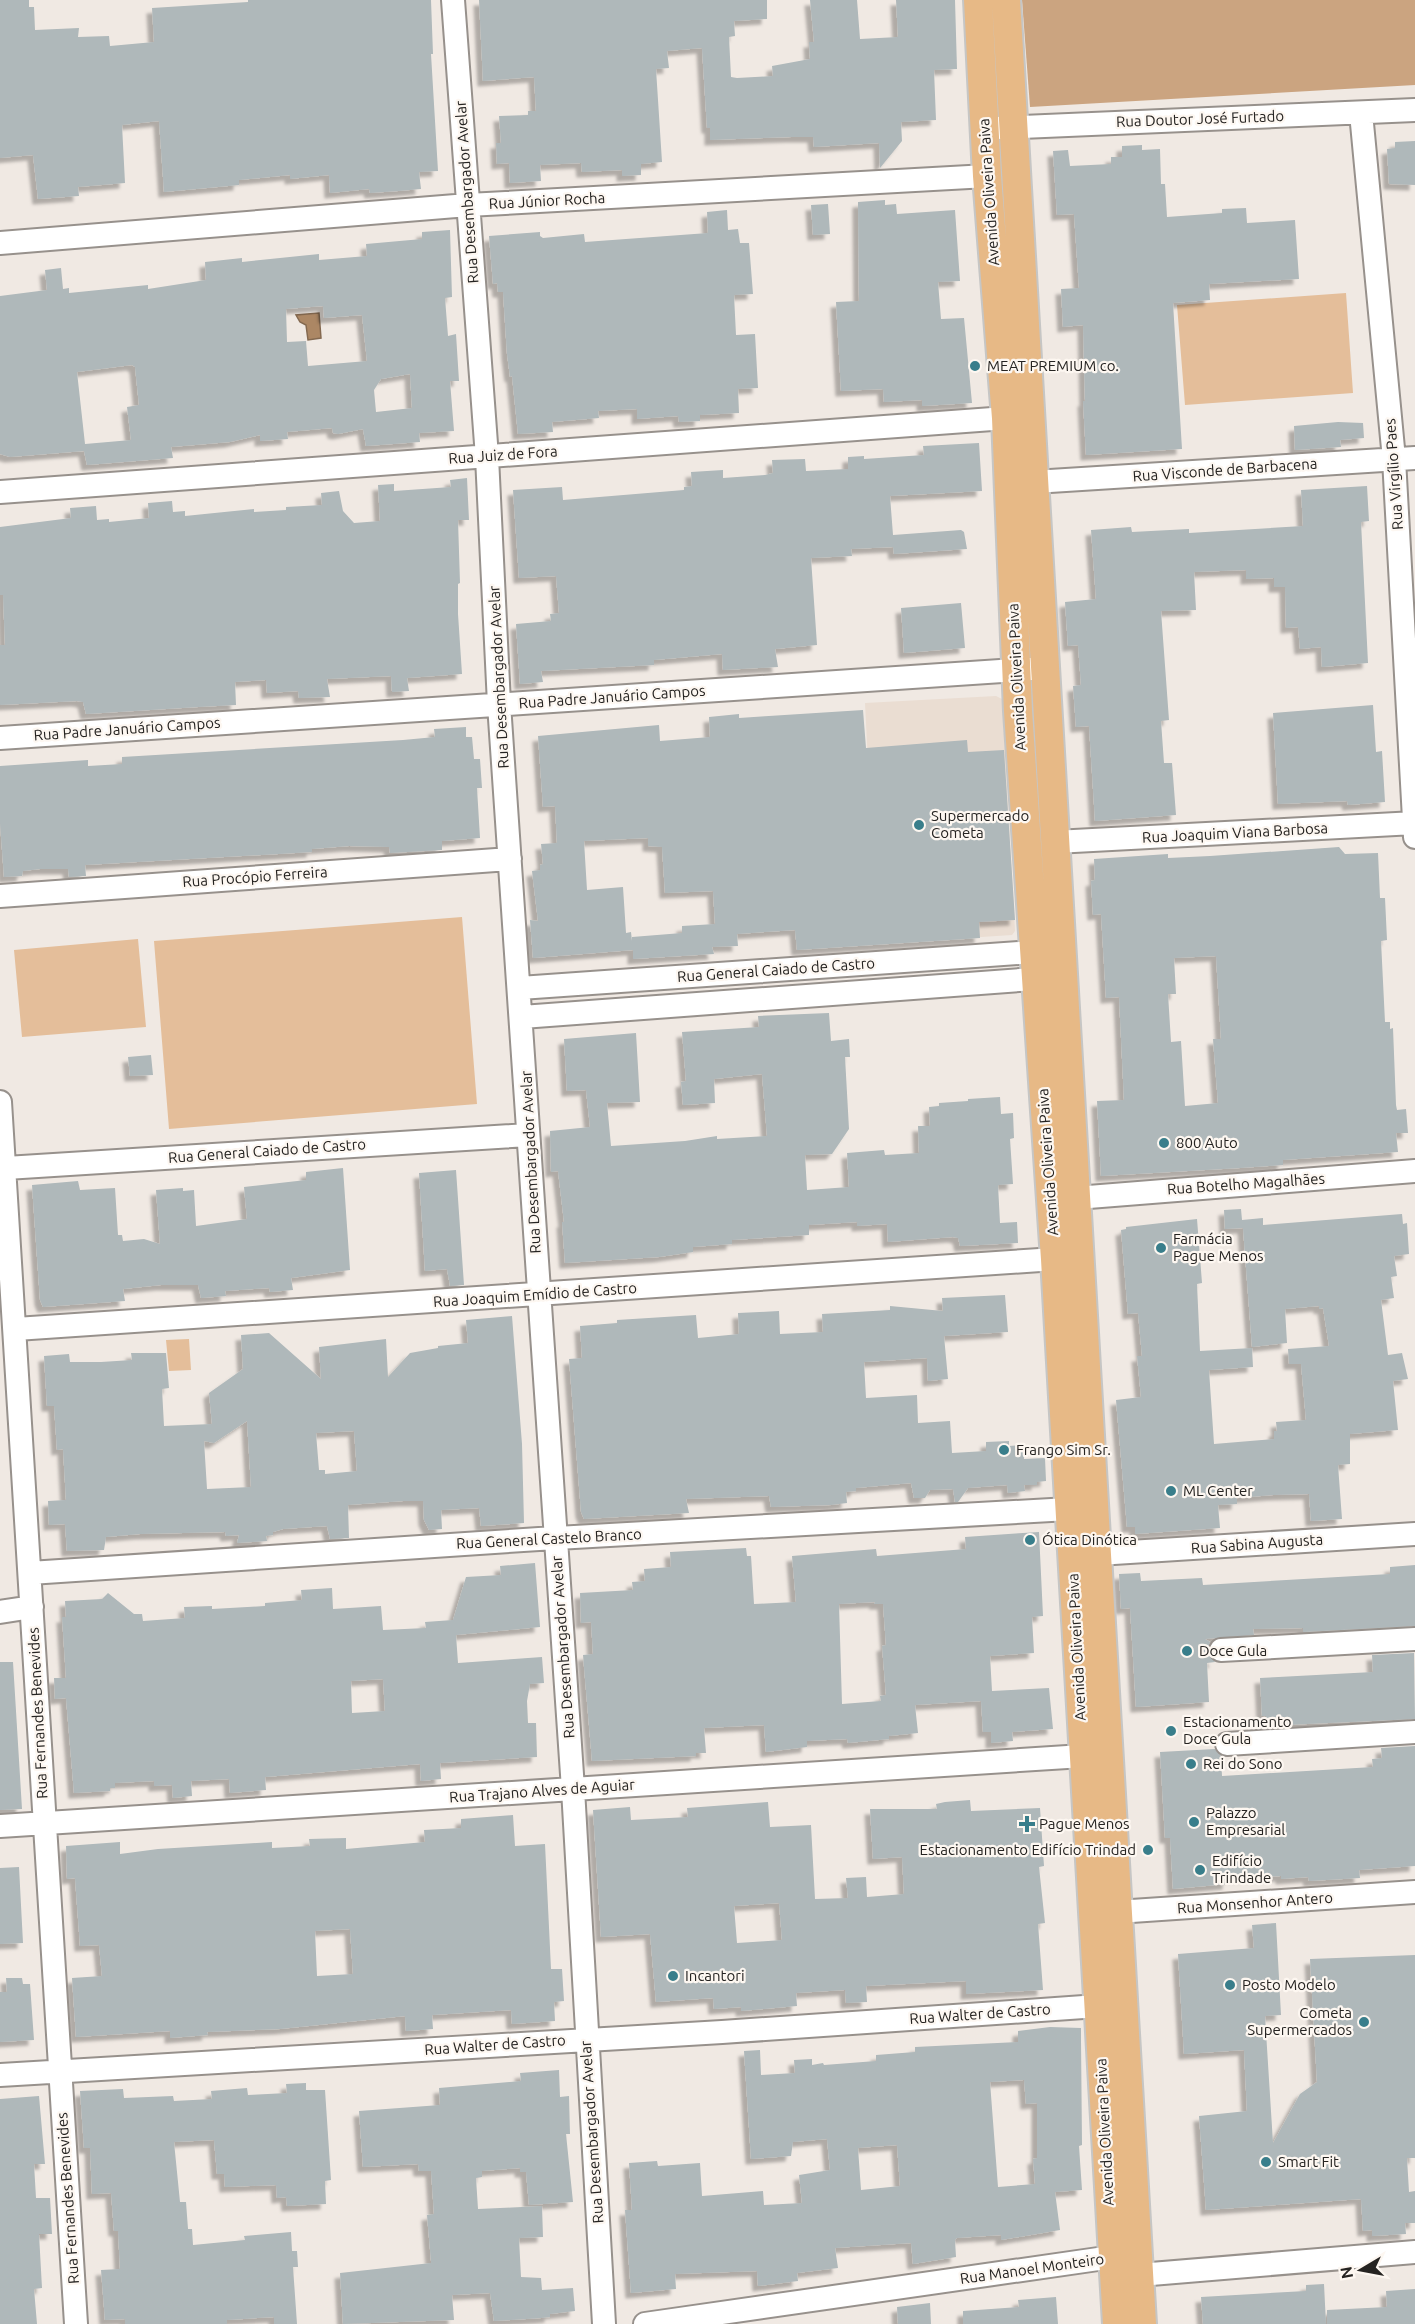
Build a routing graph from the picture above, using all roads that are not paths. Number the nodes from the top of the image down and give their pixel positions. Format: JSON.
{"nodes":[{"id":1,"x":453,"y":0,"type":"edge"},
{"id":2,"x":978,"y":0,"type":"edge"},
{"id":3,"x":1006,"y":0,"type":"edge"},
{"id":4,"x":1415,"y":110,"type":"edge"},
{"id":5,"x":1361,"y":113,"type":"junction"},
{"id":6,"x":998,"y":128,"type":"junction"},
{"id":7,"x":987,"y":176,"type":"junction"},
{"id":8,"x":468,"y":205,"type":"junction"},
{"id":9,"x":0,"y":243,"type":"edge"},
{"id":10,"x":1005,"y":418,"type":"junction"},
{"id":11,"x":487,"y":457,"type":"junction"},
{"id":12,"x":1405,"y":459,"type":"edge"},
{"id":13,"x":1034,"y":482,"type":"junction"},
{"id":14,"x":0,"y":492,"type":"edge"},
{"id":15,"x":1045,"y":668,"type":"junction"},
{"id":16,"x":1016,"y":670,"type":"junction"},
{"id":17,"x":499,"y":704,"type":"junction"},
{"id":18,"x":0,"y":738,"type":"edge"},
{"id":19,"x":1415,"y":828,"type":"edge"},
{"id":20,"x":1055,"y":842,"type":"junction"},
{"id":21,"x":510,"y":859,"type":"junction"},
{"id":22,"x":0,"y":896,"type":"edge"},
{"id":23,"x":1034,"y":966,"type":"junction"},
{"id":24,"x":520,"y":988,"type":"junction"},
{"id":25,"x":522,"y":1017,"type":"junction"},
{"id":26,"x":0,"y":1102,"type":"edge"},
{"id":27,"x":528,"y":1135,"type":"junction"},
{"id":28,"x":6,"y":1168,"type":"junction"},
{"id":29,"x":1415,"y":1171,"type":"edge"},
{"id":30,"x":1076,"y":1198,"type":"junction"},
{"id":31,"x":1055,"y":1259,"type":"junction"},
{"id":32,"x":538,"y":1295,"type":"junction"},
{"id":33,"x":16,"y":1329,"type":"junction"},
{"id":34,"x":1069,"y":1509,"type":"junction"},
{"id":35,"x":1415,"y":1534,"type":"edge"},
{"id":36,"x":555,"y":1538,"type":"junction"},
{"id":37,"x":1098,"y":1554,"type":"junction"},
{"id":38,"x":30,"y":1573,"type":"junction"},
{"id":39,"x":32,"y":1607,"type":"junction"},
{"id":40,"x":0,"y":1612,"type":"edge"},
{"id":41,"x":1415,"y":1640,"type":"edge"},
{"id":42,"x":1221,"y":1650,"type":"dead end"},
{"id":43,"x":1415,"y":1732,"type":"edge"},
{"id":44,"x":1227,"y":1743,"type":"dead end"},
{"id":45,"x":1083,"y":1756,"type":"junction"},
{"id":46,"x":573,"y":1789,"type":"junction"},
{"id":47,"x":44,"y":1822,"type":"junction"},
{"id":48,"x":0,"y":1826,"type":"edge"},
{"id":49,"x":1415,"y":1892,"type":"edge"},
{"id":50,"x":1107,"y":1912,"type":"junction"},
{"id":51,"x":1098,"y":2006,"type":"junction"},
{"id":52,"x":586,"y":2039,"type":"junction"},
{"id":53,"x":59,"y":2072,"type":"junction"},
{"id":54,"x":0,"y":2075,"type":"edge"},
{"id":55,"x":1415,"y":2252,"type":"edge"},
{"id":56,"x":1112,"y":2257,"type":"junction"},
{"id":57,"x":1139,"y":2275,"type":"junction"},
{"id":58,"x":76,"y":2324,"type":"edge"},
{"id":59,"x":604,"y":2324,"type":"edge"},
{"id":60,"x":645,"y":2324,"type":"edge"},
{"id":61,"x":1117,"y":2324,"type":"edge"},
{"id":62,"x":1142,"y":2324,"type":"edge"}],
"edges":[{"from":1,"to":8,"type":"street","name":"Rua Desembargador Avelar"},
{"from":2,"to":6,"type":"main road","name":"Avenida Oliveira Paiva"},
{"from":3,"to":6,"type":"main road","name":"Avenida Oliveira Paiva"},
{"from":4,"to":5,"type":"street","name":"Rua Doutor José Furtado"},
{"from":5,"to":6,"type":"street","name":"Rua Doutor José Furtado"},
{"from":5,"to":12,"type":"street","name":"Rua Virgílio Paes"},
{"from":6,"to":7,"type":"main road","name":"Avenida Oliveira Paiva"},
{"from":6,"to":13,"type":"main road","name":"Avenida Oliveira Paiva"},
{"from":7,"to":8,"type":"street","name":"Rua Júnior Rocha"},
{"from":7,"to":10,"type":"main road","name":"Avenida Oliveira Paiva"},
{"from":8,"to":9,"type":"street","name":"Rua Júnior Rocha"},
{"from":8,"to":11,"type":"street","name":"Rua Desembargador Avelar"},
{"from":10,"to":11,"type":"street","name":"Rua Juiz de Fora"},
{"from":10,"to":16,"type":"main road","name":"Avenida Oliveira Paiva"},
{"from":11,"to":14,"type":"street","name":"Rua Juiz de Fora"},
{"from":11,"to":17,"type":"street","name":"Rua Desembargador Avelar"},
{"from":12,"to":13,"type":"street","name":"Rua Visconde de Barbacena"},
{"from":12,"to":19,"type":"street","name":"Rua Virgílio Paes"},
{"from":13,"to":15,"type":"main road","name":"Avenida Oliveira Paiva"},
{"from":15,"to":16,"type":"street","name":"Rua Padre Januário Campos"},
{"from":15,"to":20,"type":"main road","name":"Avenida Oliveira Paiva"},
{"from":16,"to":17,"type":"street","name":"Rua Padre Januário Campos"},
{"from":16,"to":23,"type":"main road","name":"Avenida Oliveira Paiva"},
{"from":17,"to":18,"type":"street","name":"Rua Padre Januário Campos"},
{"from":17,"to":21,"type":"street","name":"Rua Desembargador Avelar"},
{"from":19,"to":20,"type":"street","name":"Rua Joaquim Viana Barbosa"},
{"from":20,"to":30,"type":"main road","name":"Avenida Oliveira Paiva"},
{"from":21,"to":22,"type":"street","name":"Rua Procópio Ferreira"},
{"from":21,"to":24,"type":"street","name":"Rua Desembargador Avelar"},
{"from":23,"to":24,"type":"street","name":"Rua General Caiado de Castro"},
{"from":23,"to":25,"type":"street","name":"Rua General Caiado de Castro"},
{"from":23,"to":31,"type":"main road","name":"Avenida Oliveira Paiva"},
{"from":24,"to":25,"type":"street","name":"Rua Desembargador Avelar"},
{"from":25,"to":27,"type":"street","name":"Rua Desembargador Avelar"},
{"from":26,"to":28,"type":"street","name":"Rua Fernandes Benevides"},
{"from":27,"to":28,"type":"street","name":"Rua General Caiado de Castro"},
{"from":27,"to":32,"type":"street","name":"Rua Desembargador Avelar"},
{"from":28,"to":33,"type":"street","name":"Rua Fernandes Benevides"},
{"from":29,"to":30,"type":"street","name":"Rua Botelho Magalhães"},
{"from":30,"to":37,"type":"main road","name":"Avenida Oliveira Paiva"},
{"from":31,"to":32,"type":"street","name":"Rua Joaquim Emídio de Castro"},
{"from":31,"to":34,"type":"main road","name":"Avenida Oliveira Paiva"},
{"from":32,"to":33,"type":"street","name":"Rua Joaquim Emídio de Castro"},
{"from":32,"to":36,"type":"street","name":"Rua Desembargador Avelar"},
{"from":33,"to":38,"type":"street","name":"Rua Fernandes Benevides"},
{"from":34,"to":36,"type":"street","name":"Rua General Castelo Branco"},
{"from":34,"to":45,"type":"main road","name":"Avenida Oliveira Paiva"},
{"from":35,"to":37,"type":"street","name":"Rua Sabina Augusta"},
{"from":36,"to":38,"type":"street","name":"Rua General Castelo Branco"},
{"from":36,"to":46,"type":"street","name":"Rua Desembargador Avelar"},
{"from":37,"to":50,"type":"main road","name":"Avenida Oliveira Paiva"},
{"from":38,"to":39,"type":"street","name":"Rua Fernandes Benevides"},
{"from":39,"to":40,"type":"street"},
{"from":39,"to":47,"type":"street","name":"Rua Fernandes Benevides"},
{"from":41,"to":42,"type":"street"},
{"from":43,"to":44,"type":"street"},
{"from":45,"to":46,"type":"street","name":"Rua Trajano Alves de Aguiar"},
{"from":45,"to":50,"type":"main road","name":"Avenida Oliveira Paiva"},
{"from":46,"to":47,"type":"street","name":"Rua Trajano Alves de Aguiar"},
{"from":46,"to":52,"type":"street","name":"Rua Desembargador Avelar"},
{"from":47,"to":48,"type":"street","name":"Rua Trajano Alves de Aguiar"},
{"from":47,"to":53,"type":"street","name":"Rua Fernandes Benevides"},
{"from":49,"to":50,"type":"street","name":"Rua Monsenhor Antero"},
{"from":50,"to":51,"type":"main road","name":"Avenida Oliveira Paiva"},
{"from":50,"to":57,"type":"main road","name":"Avenida Oliveira Paiva"},
{"from":51,"to":52,"type":"street","name":"Rua Walter de Castro"},
{"from":51,"to":56,"type":"main road","name":"Avenida Oliveira Paiva"},
{"from":52,"to":53,"type":"street","name":"Rua Walter de Castro"},
{"from":52,"to":59,"type":"street","name":"Rua Desembargador Avelar"},
{"from":53,"to":54,"type":"street","name":"Rua Walter de Castro"},
{"from":53,"to":58,"type":"street","name":"Rua Fernandes Benevides"},
{"from":55,"to":57,"type":"street"},
{"from":56,"to":57,"type":"street","name":"Rua Manoel Monteiro"},
{"from":56,"to":60,"type":"street","name":"Rua Manoel Monteiro"},
{"from":56,"to":61,"type":"main road","name":"Avenida Oliveira Paiva"},
{"from":57,"to":62,"type":"main road","name":"Avenida Oliveira Paiva"}]}
